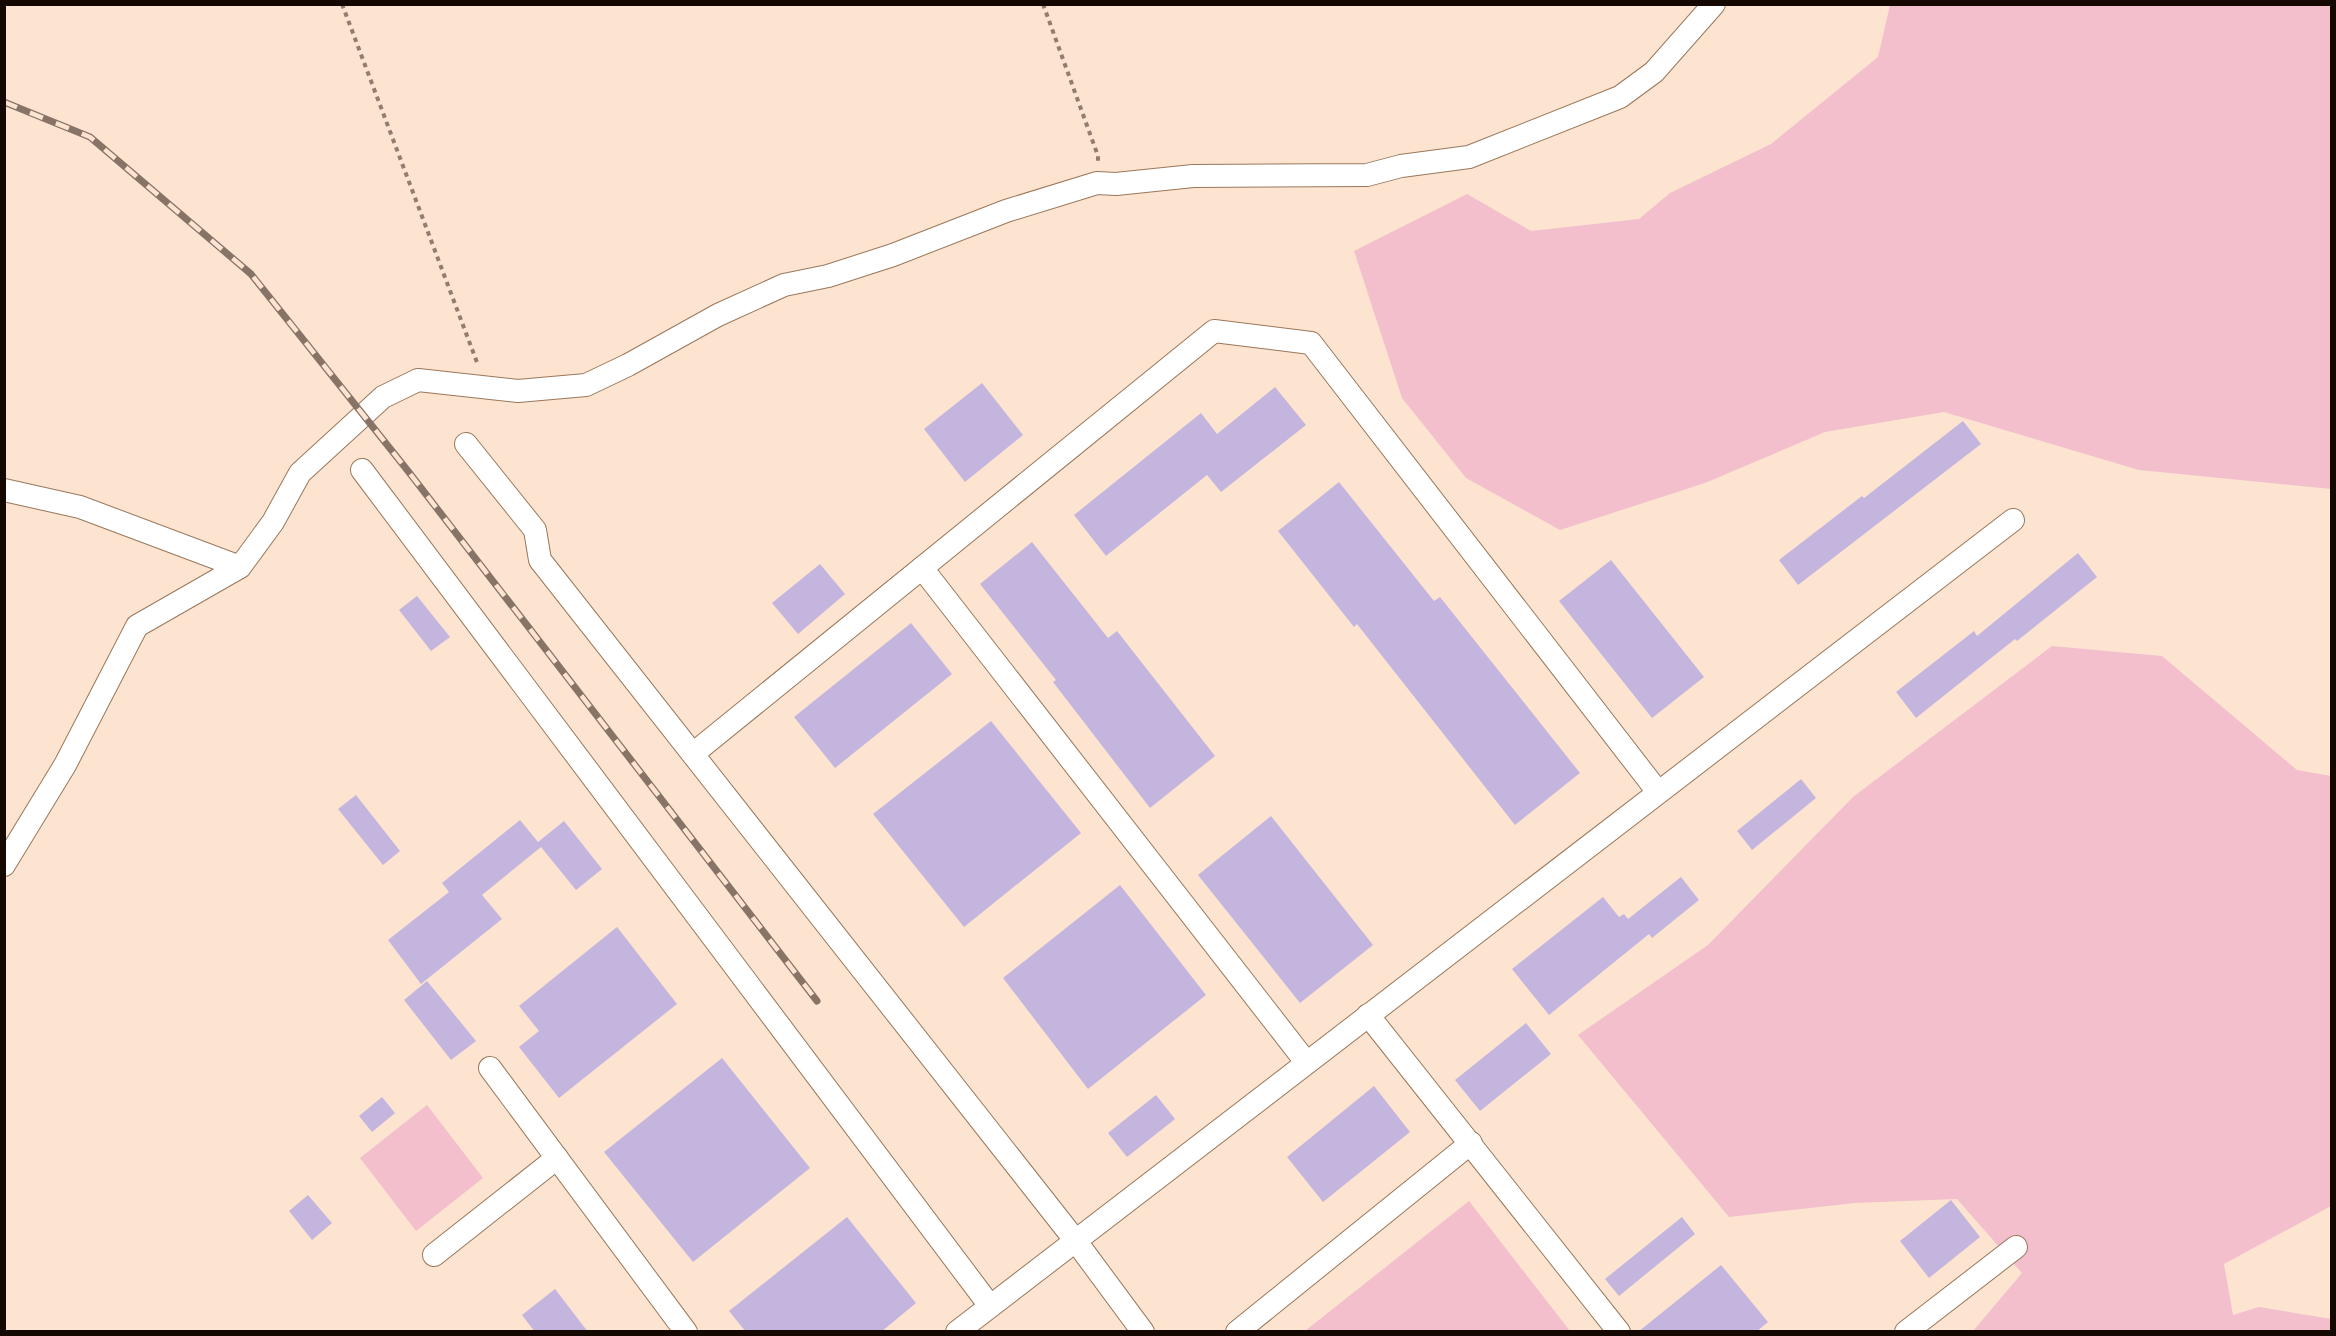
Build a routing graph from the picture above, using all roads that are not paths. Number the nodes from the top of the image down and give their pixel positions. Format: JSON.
{"nodes":[{"id":1,"x":1714,"y":4,"type":"edge"},
{"id":2,"x":466,"y":444,"type":"dead end"},
{"id":3,"x":362,"y":470,"type":"dead end"},
{"id":4,"x":4,"y":489,"type":"edge"},
{"id":5,"x":2013,"y":520,"type":"dead end"},
{"id":6,"x":240,"y":567,"type":"junction"},
{"id":7,"x":922,"y":568,"type":"junction"},
{"id":8,"x":694,"y":753,"type":"junction"},
{"id":9,"x":1658,"y":792,"type":"junction"},
{"id":10,"x":4,"y":865,"type":"edge"},
{"id":11,"x":1368,"y":1015,"type":"junction"},
{"id":12,"x":1306,"y":1062,"type":"junction"},
{"id":13,"x":490,"y":1068,"type":"dead end"},
{"id":14,"x":1471,"y":1143,"type":"junction"},
{"id":15,"x":557,"y":1158,"type":"junction"},
{"id":16,"x":1075,"y":1240,"type":"junction"},
{"id":17,"x":2016,"y":1247,"type":"dead end"},
{"id":18,"x":434,"y":1255,"type":"dead end"},
{"id":19,"x":990,"y":1306,"type":"junction"},
{"id":20,"x":686,"y":1332,"type":"edge"},
{"id":21,"x":957,"y":1332,"type":"edge"},
{"id":22,"x":1143,"y":1332,"type":"edge"},
{"id":23,"x":1237,"y":1332,"type":"edge"},
{"id":24,"x":1619,"y":1332,"type":"edge"},
{"id":25,"x":1906,"y":1332,"type":"edge"}],
"edges":[{"from":1,"to":6,"type":"street"},
{"from":2,"to":8,"type":"street"},
{"from":3,"to":19,"type":"street"},
{"from":4,"to":6,"type":"street"},
{"from":5,"to":9,"type":"street"},
{"from":6,"to":10,"type":"street"},
{"from":7,"to":8,"type":"street"},
{"from":7,"to":9,"type":"street"},
{"from":7,"to":12,"type":"street"},
{"from":8,"to":16,"type":"street"},
{"from":9,"to":11,"type":"street"},
{"from":11,"to":12,"type":"street"},
{"from":11,"to":14,"type":"street"},
{"from":12,"to":16,"type":"street"},
{"from":13,"to":15,"type":"street"},
{"from":14,"to":23,"type":"street"},
{"from":14,"to":24,"type":"street"},
{"from":15,"to":18,"type":"street"},
{"from":15,"to":20,"type":"street"},
{"from":16,"to":19,"type":"street"},
{"from":16,"to":22,"type":"street"},
{"from":17,"to":25,"type":"street"},
{"from":19,"to":21,"type":"street"}]}
